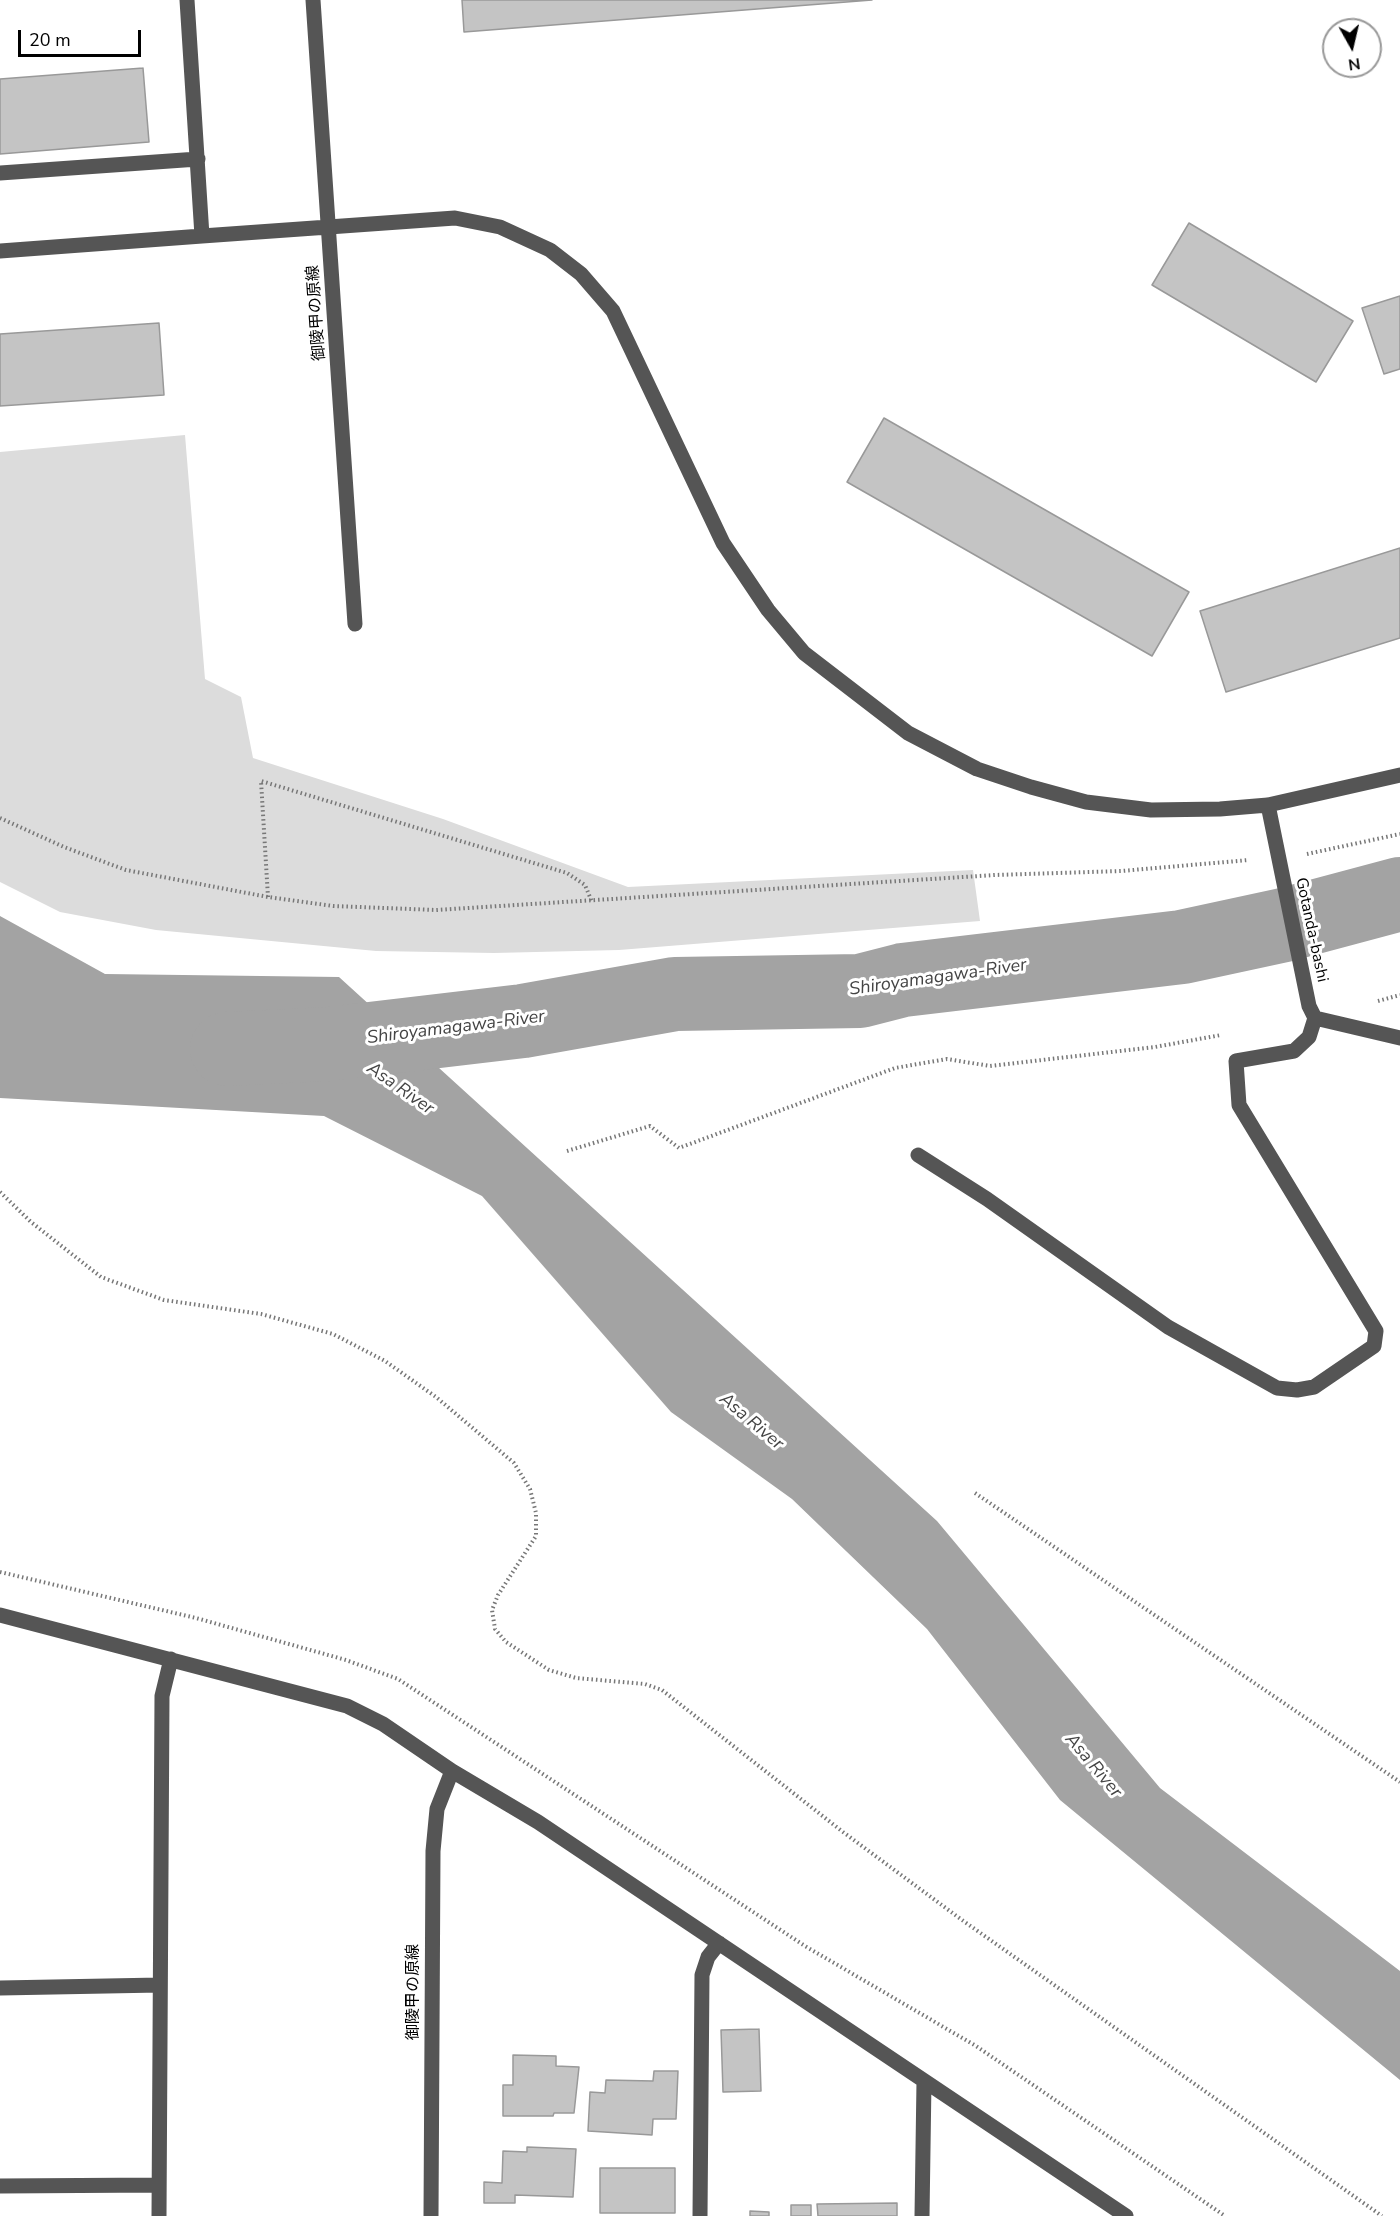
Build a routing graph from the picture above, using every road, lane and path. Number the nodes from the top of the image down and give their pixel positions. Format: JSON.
{"nodes":[{"id":1,"x":187,"y":0,"type":"edge"},
{"id":2,"x":314,"y":0,"type":"edge"},
{"id":3,"x":198,"y":159,"type":"junction"},
{"id":4,"x":0,"y":173,"type":"edge"},
{"id":5,"x":329,"y":226,"type":"junction"},
{"id":6,"x":202,"y":236,"type":"junction"},
{"id":7,"x":0,"y":250,"type":"edge"},
{"id":8,"x":355,"y":624,"type":"dead end"},
{"id":9,"x":1400,"y":775,"type":"edge"},
{"id":10,"x":1268,"y":805,"type":"junction"},
{"id":11,"x":0,"y":818,"type":"edge"},
{"id":12,"x":1400,"y":834,"type":"edge"},
{"id":13,"x":1279,"y":861,"type":"junction"},
{"id":14,"x":268,"y":897,"type":"junction"},
{"id":15,"x":592,"y":902,"type":"junction"},
{"id":16,"x":1312,"y":1012,"type":"junction"},
{"id":17,"x":1231,"y":1034,"type":"dead end"},
{"id":18,"x":1400,"y":1038,"type":"edge"},
{"id":19,"x":567,"y":1151,"type":"dead end"},
{"id":20,"x":918,"y":1155,"type":"dead end"},
{"id":21,"x":0,"y":1192,"type":"edge"},
{"id":22,"x":975,"y":1493,"type":"dead end"},
{"id":23,"x":0,"y":1615,"type":"edge"},
{"id":24,"x":171,"y":1659,"type":"junction"},
{"id":25,"x":452,"y":1771,"type":"junction"},
{"id":26,"x":1400,"y":1782,"type":"edge"},
{"id":27,"x":719,"y":1943,"type":"junction"},
{"id":28,"x":160,"y":1985,"type":"junction"},
{"id":29,"x":0,"y":1988,"type":"edge"},
{"id":30,"x":924,"y":2080,"type":"junction"},
{"id":31,"x":159,"y":2185,"type":"junction"},
{"id":32,"x":0,"y":2186,"type":"edge"},
{"id":33,"x":159,"y":2216,"type":"edge"},
{"id":34,"x":431,"y":2216,"type":"edge"},
{"id":35,"x":700,"y":2216,"type":"edge"},
{"id":36,"x":922,"y":2216,"type":"edge"},
{"id":37,"x":1126,"y":2216,"type":"edge"},
{"id":38,"x":1382,"y":2216,"type":"edge"}],
"edges":[{"from":1,"to":3,"type":"street"},
{"from":2,"to":5,"type":"street","name":"御陵甲の原線"},
{"from":3,"to":4,"type":"street"},
{"from":3,"to":6,"type":"street"},
{"from":5,"to":6,"type":"street"},
{"from":5,"to":8,"type":"street","name":"御陵甲の原線"},
{"from":5,"to":10,"type":"street"},
{"from":6,"to":7,"type":"street"},
{"from":9,"to":10,"type":"street"},
{"from":10,"to":13,"type":"street","name":"Gotanda-bashi"},
{"from":11,"to":14,"type":"path"},
{"from":12,"to":13,"type":"path"},
{"from":13,"to":15,"type":"path"},
{"from":13,"to":16,"type":"street","name":"Gotanda-bashi"},
{"from":14,"to":15,"type":"path"},
{"from":14,"to":15,"type":"path"},
{"from":16,"to":18,"type":"street"},
{"from":16,"to":20,"type":"street"},
{"from":17,"to":19,"type":"path"},
{"from":21,"to":38,"type":"path"},
{"from":22,"to":26,"type":"path"},
{"from":23,"to":24,"type":"street"},
{"from":24,"to":25,"type":"street"},
{"from":24,"to":28,"type":"street"},
{"from":25,"to":27,"type":"street"},
{"from":25,"to":34,"type":"street","name":"御陵甲の原線"},
{"from":27,"to":30,"type":"street"},
{"from":27,"to":35,"type":"street"},
{"from":28,"to":29,"type":"street"},
{"from":28,"to":31,"type":"street"},
{"from":30,"to":36,"type":"street"},
{"from":30,"to":37,"type":"street"},
{"from":31,"to":32,"type":"street"},
{"from":31,"to":33,"type":"street"}]}
